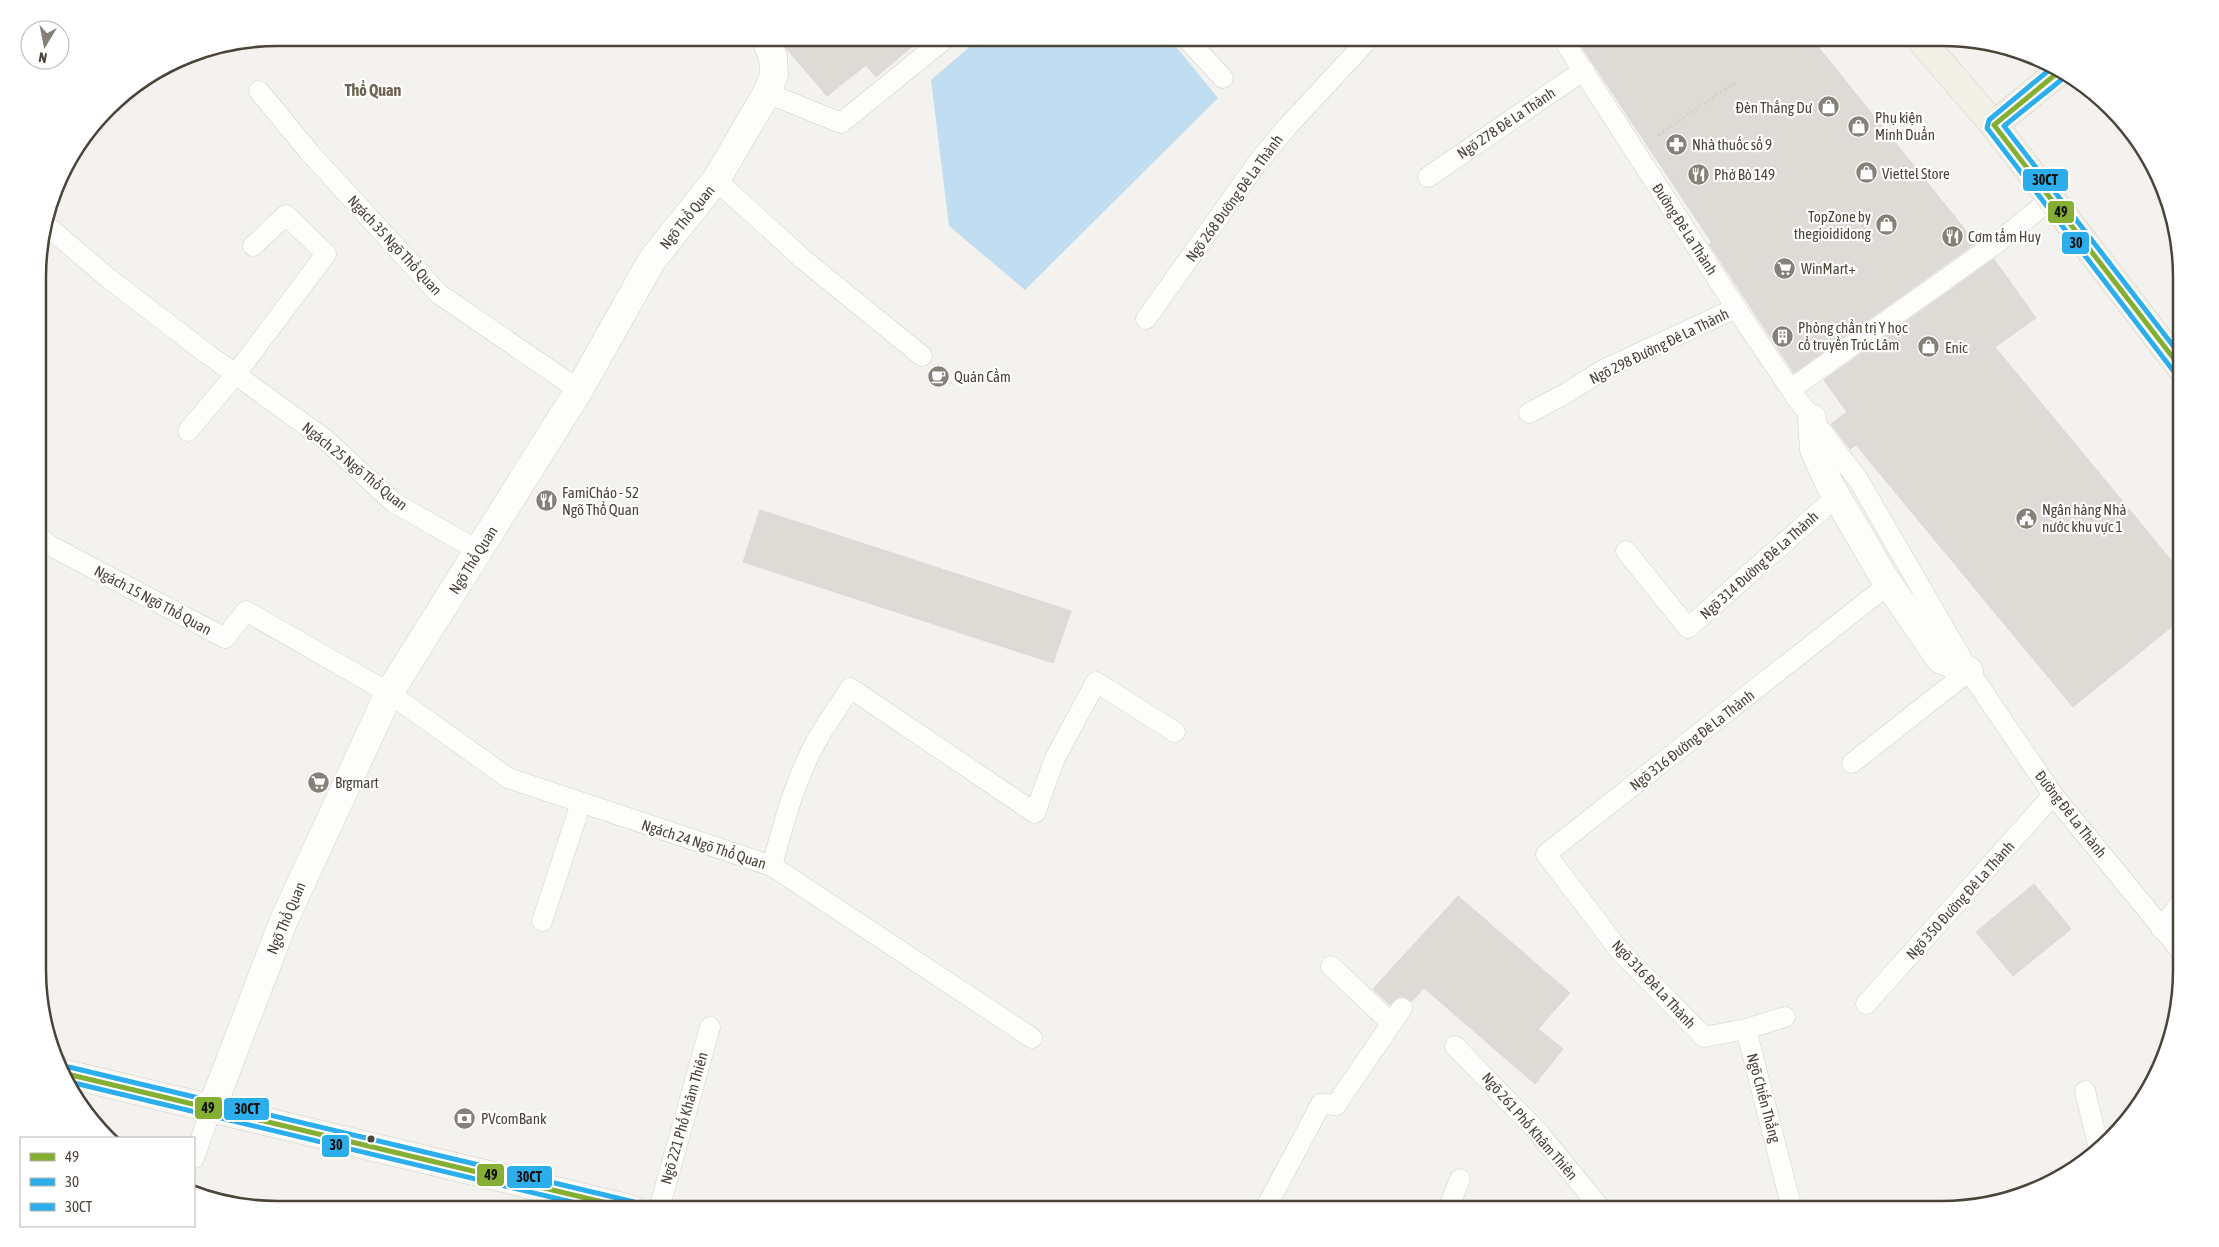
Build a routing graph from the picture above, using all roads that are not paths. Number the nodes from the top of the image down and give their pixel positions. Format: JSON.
{"nodes":[{"id":1,"x":768,"y":46,"type":"edge"},
{"id":2,"x":936,"y":46,"type":"edge"},
{"id":3,"x":1193,"y":46,"type":"edge"},
{"id":4,"x":1362,"y":46,"type":"edge"},
{"id":5,"x":1568,"y":46,"type":"edge"},
{"id":6,"x":1926,"y":46,"type":"edge"},
{"id":7,"x":1584,"y":70,"type":"junction"},
{"id":8,"x":2055,"y":76,"type":"edge"},
{"id":9,"x":1222,"y":78,"type":"dead end"},
{"id":10,"x":260,"y":91,"type":"dead end"},
{"id":11,"x":767,"y":92,"type":"junction"},
{"id":12,"x":1994,"y":125,"type":"junction"},
{"id":13,"x":1428,"y":177,"type":"dead end"},
{"id":14,"x":716,"y":180,"type":"junction"},
{"id":15,"x":2051,"y":199,"type":"junction"},
{"id":16,"x":51,"y":230,"type":"edge"},
{"id":17,"x":253,"y":246,"type":"dead end"},
{"id":18,"x":1736,"y":308,"type":"junction"},
{"id":19,"x":1146,"y":319,"type":"dead end"},
{"id":20,"x":922,"y":356,"type":"dead end"},
{"id":21,"x":2173,"y":358,"type":"edge"},
{"id":22,"x":234,"y":375,"type":"junction"},
{"id":23,"x":1791,"y":389,"type":"junction"},
{"id":24,"x":579,"y":390,"type":"junction"},
{"id":25,"x":1529,"y":413,"type":"dead end"},
{"id":26,"x":1812,"y":418,"type":"junction"},
{"id":27,"x":188,"y":431,"type":"dead end"},
{"id":28,"x":1837,"y":496,"type":"junction"},
{"id":29,"x":46,"y":541,"type":"edge"},
{"id":30,"x":479,"y":551,"type":"junction"},
{"id":31,"x":1626,"y":551,"type":"dead end"},
{"id":32,"x":1889,"y":584,"type":"junction"},
{"id":33,"x":1969,"y":671,"type":"junction"},
{"id":34,"x":389,"y":693,"type":"junction"},
{"id":35,"x":1175,"y":732,"type":"dead end"},
{"id":36,"x":1852,"y":763,"type":"dead end"},
{"id":37,"x":2053,"y":795,"type":"junction"},
{"id":38,"x":581,"y":803,"type":"junction"},
{"id":39,"x":772,"y":866,"type":"junction"},
{"id":40,"x":1588,"y":906,"type":"joint"},
{"id":41,"x":2173,"y":913,"type":"edge"},
{"id":42,"x":542,"y":922,"type":"dead end"},
{"id":43,"x":2162,"y":929,"type":"junction"},
{"id":44,"x":2173,"y":942,"type":"edge"},
{"id":45,"x":1331,"y":966,"type":"dead end"},
{"id":46,"x":1866,"y":1004,"type":"dead end"},
{"id":47,"x":1785,"y":1017,"type":"dead end"},
{"id":48,"x":710,"y":1027,"type":"dead end"},
{"id":49,"x":1746,"y":1029,"type":"junction"},
{"id":50,"x":1032,"y":1038,"type":"dead end"},
{"id":51,"x":1455,"y":1046,"type":"dead end"},
{"id":52,"x":72,"y":1075,"type":"edge"},
{"id":53,"x":2085,"y":1091,"type":"dead end"},
{"id":54,"x":211,"y":1110,"type":"junction"},
{"id":55,"x":2097,"y":1140,"type":"edge"},
{"id":56,"x":195,"y":1155,"type":"edge"},
{"id":57,"x":1460,"y":1179,"type":"dead end"},
{"id":58,"x":575,"y":1201,"type":"edge"},
{"id":59,"x":661,"y":1201,"type":"edge"},
{"id":60,"x":1269,"y":1201,"type":"edge"},
{"id":61,"x":1451,"y":1201,"type":"edge"},
{"id":62,"x":1595,"y":1201,"type":"edge"},
{"id":63,"x":1790,"y":1201,"type":"edge"}],
"edges":[{"from":1,"to":11,"type":"street","name":"Ngõ Thổ Quan"},
{"from":2,"to":11,"type":"lane"},
{"from":3,"to":9,"type":"lane"},
{"from":4,"to":19,"type":"lane","name":"Ngõ 268 Đường Đê La Thành"},
{"from":5,"to":7,"type":"lane","name":"Đường Đê La Thành"},
{"from":6,"to":12,"type":"main road"},
{"from":7,"to":13,"type":"lane","name":"Ngõ 278 Đê La Thành"},
{"from":7,"to":18,"type":"lane","name":"Đường Đê La Thành"},
{"from":8,"to":12,"type":"main road"},
{"from":10,"to":24,"type":"lane","name":"Ngách 35 Ngõ Thổ Quan"},
{"from":11,"to":14,"type":"street","name":"Ngõ Thổ Quan"},
{"from":12,"to":15,"type":"main road"},
{"from":14,"to":20,"type":"lane"},
{"from":14,"to":24,"type":"street","name":"Ngõ Thổ Quan"},
{"from":15,"to":21,"type":"main road"},
{"from":15,"to":23,"type":"lane"},
{"from":16,"to":22,"type":"lane","name":"Ngách 25 Ngõ Thổ Quan"},
{"from":17,"to":22,"type":"lane"},
{"from":18,"to":23,"type":"lane","name":"Đường Đê La Thành"},
{"from":18,"to":25,"type":"lane","name":"Ngõ 298 Đường Đê La Thành"},
{"from":22,"to":27,"type":"lane"},
{"from":22,"to":30,"type":"lane","name":"Ngách 25 Ngõ Thổ Quan"},
{"from":23,"to":26,"type":"lane","name":"Đường Đê La Thành"},
{"from":24,"to":30,"type":"street","name":"Ngõ Thổ Quan"},
{"from":26,"to":28,"type":"street"},
{"from":26,"to":33,"type":"lane","name":"Đường Đê La Thành"},
{"from":28,"to":31,"type":"lane","name":"Ngõ 314 Đường Đê La Thành"},
{"from":28,"to":32,"type":"street"},
{"from":29,"to":34,"type":"lane","name":"Ngách 15 Ngõ Thổ Quan"},
{"from":30,"to":34,"type":"street","name":"Ngõ Thổ Quan"},
{"from":32,"to":33,"type":"street"},
{"from":32,"to":40,"type":"lane","name":"Ngõ 316 Đường Đê La Thành"},
{"from":33,"to":36,"type":"lane"},
{"from":33,"to":37,"type":"lane","name":"Đường Đê La Thành"},
{"from":34,"to":38,"type":"lane","name":"Ngách 24 Ngõ Thổ Quan"},
{"from":34,"to":54,"type":"street","name":"Ngõ Thổ Quan"},
{"from":35,"to":39,"type":"lane"},
{"from":37,"to":43,"type":"lane","name":"Đường Đê La Thành"},
{"from":37,"to":46,"type":"lane","name":"Ngõ 350 Đường Đê La Thành"},
{"from":38,"to":39,"type":"lane","name":"Ngách 24 Ngõ Thổ Quan"},
{"from":38,"to":42,"type":"lane"},
{"from":39,"to":50,"type":"lane","name":"Ngách 24 Ngõ Thổ Quan"},
{"from":40,"to":49,"type":"lane","name":"Ngõ 316 Đê La Thành"},
{"from":41,"to":43,"type":"lane"},
{"from":43,"to":44,"type":"lane","name":"Đường Đê La Thành"},
{"from":45,"to":60,"type":"lane"},
{"from":47,"to":49,"type":"lane"},
{"from":48,"to":59,"type":"lane","name":"Ngõ 221 Phố Khâm Thiên"},
{"from":49,"to":63,"type":"lane","name":"Ngõ Chiến Thắng"},
{"from":51,"to":62,"type":"lane","name":"Ngõ 261 Phố Khâm Thiên"},
{"from":52,"to":54,"type":"main road"},
{"from":53,"to":55,"type":"lane"},
{"from":54,"to":56,"type":"lane"},
{"from":54,"to":58,"type":"main road"},
{"from":57,"to":61,"type":"lane"}]}
